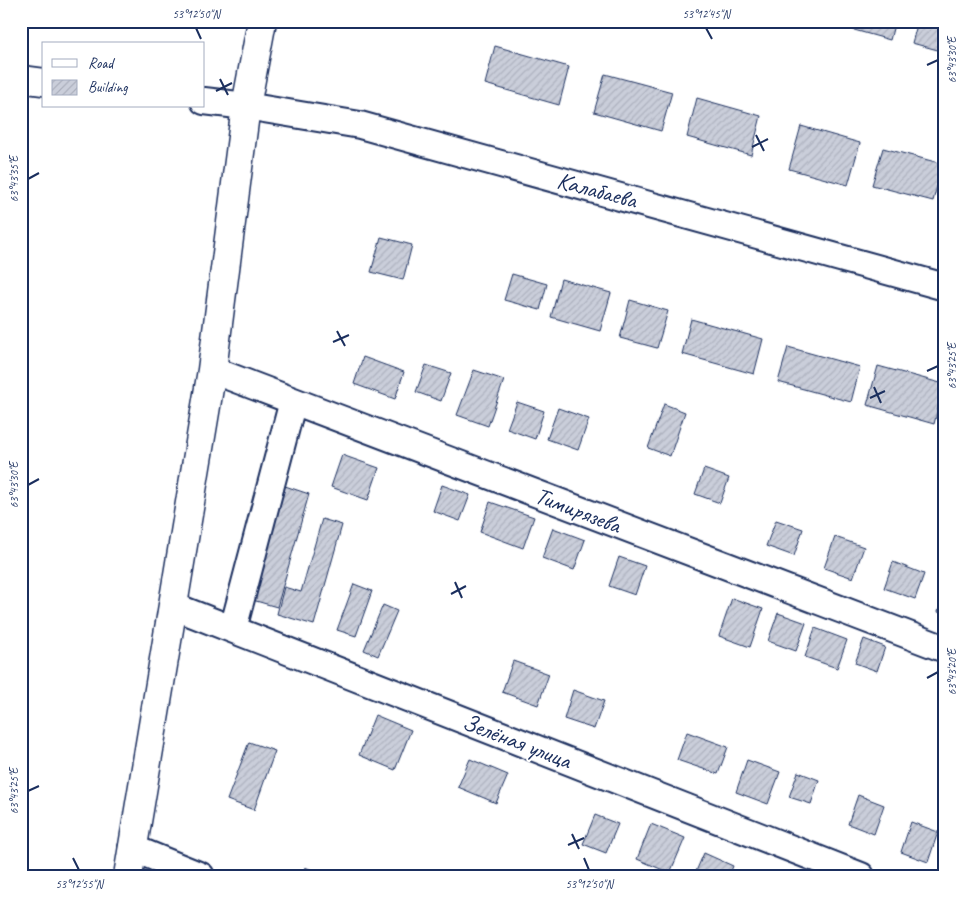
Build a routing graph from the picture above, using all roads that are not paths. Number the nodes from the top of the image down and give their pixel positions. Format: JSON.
{"nodes":[{"id":1,"x":262,"y":21,"type":"edge"},
{"id":2,"x":21,"y":79,"type":"edge"},
{"id":3,"x":42,"y":82,"type":"edge"},
{"id":4,"x":205,"y":101,"type":"edge"},
{"id":5,"x":246,"y":106,"type":"junction"},
{"id":6,"x":945,"y":287,"type":"edge"},
{"id":7,"x":212,"y":370,"type":"junction"},
{"id":8,"x":293,"y":401,"type":"junction"},
{"id":9,"x":173,"y":606,"type":"junction"},
{"id":10,"x":233,"y":630,"type":"junction"},
{"id":11,"x":945,"y":649,"type":"edge"},
{"id":12,"x":132,"y":848,"type":"junction"},
{"id":13,"x":128,"y":876,"type":"edge"},
{"id":14,"x":201,"y":876,"type":"edge"},
{"id":15,"x":861,"y":876,"type":"edge"}],
"edges":[{"from":1,"to":5,"type":"highway"},
{"from":2,"to":3,"type":"street"},
{"from":4,"to":5,"type":"street","name":"Калабаева"},
{"from":5,"to":6,"type":"street","name":"Калабаева"},
{"from":5,"to":7,"type":"highway"},
{"from":7,"to":8,"type":"street","name":"Тимирязева"},
{"from":7,"to":9,"type":"highway"},
{"from":8,"to":10,"type":"street"},
{"from":8,"to":11,"type":"street","name":"Тимирязева"},
{"from":9,"to":10,"type":"street","name":"Зелёная улица"},
{"from":9,"to":12,"type":"highway"},
{"from":10,"to":15,"type":"street","name":"Зелёная улица"},
{"from":12,"to":13,"type":"highway"},
{"from":12,"to":14,"type":"street"}]}
